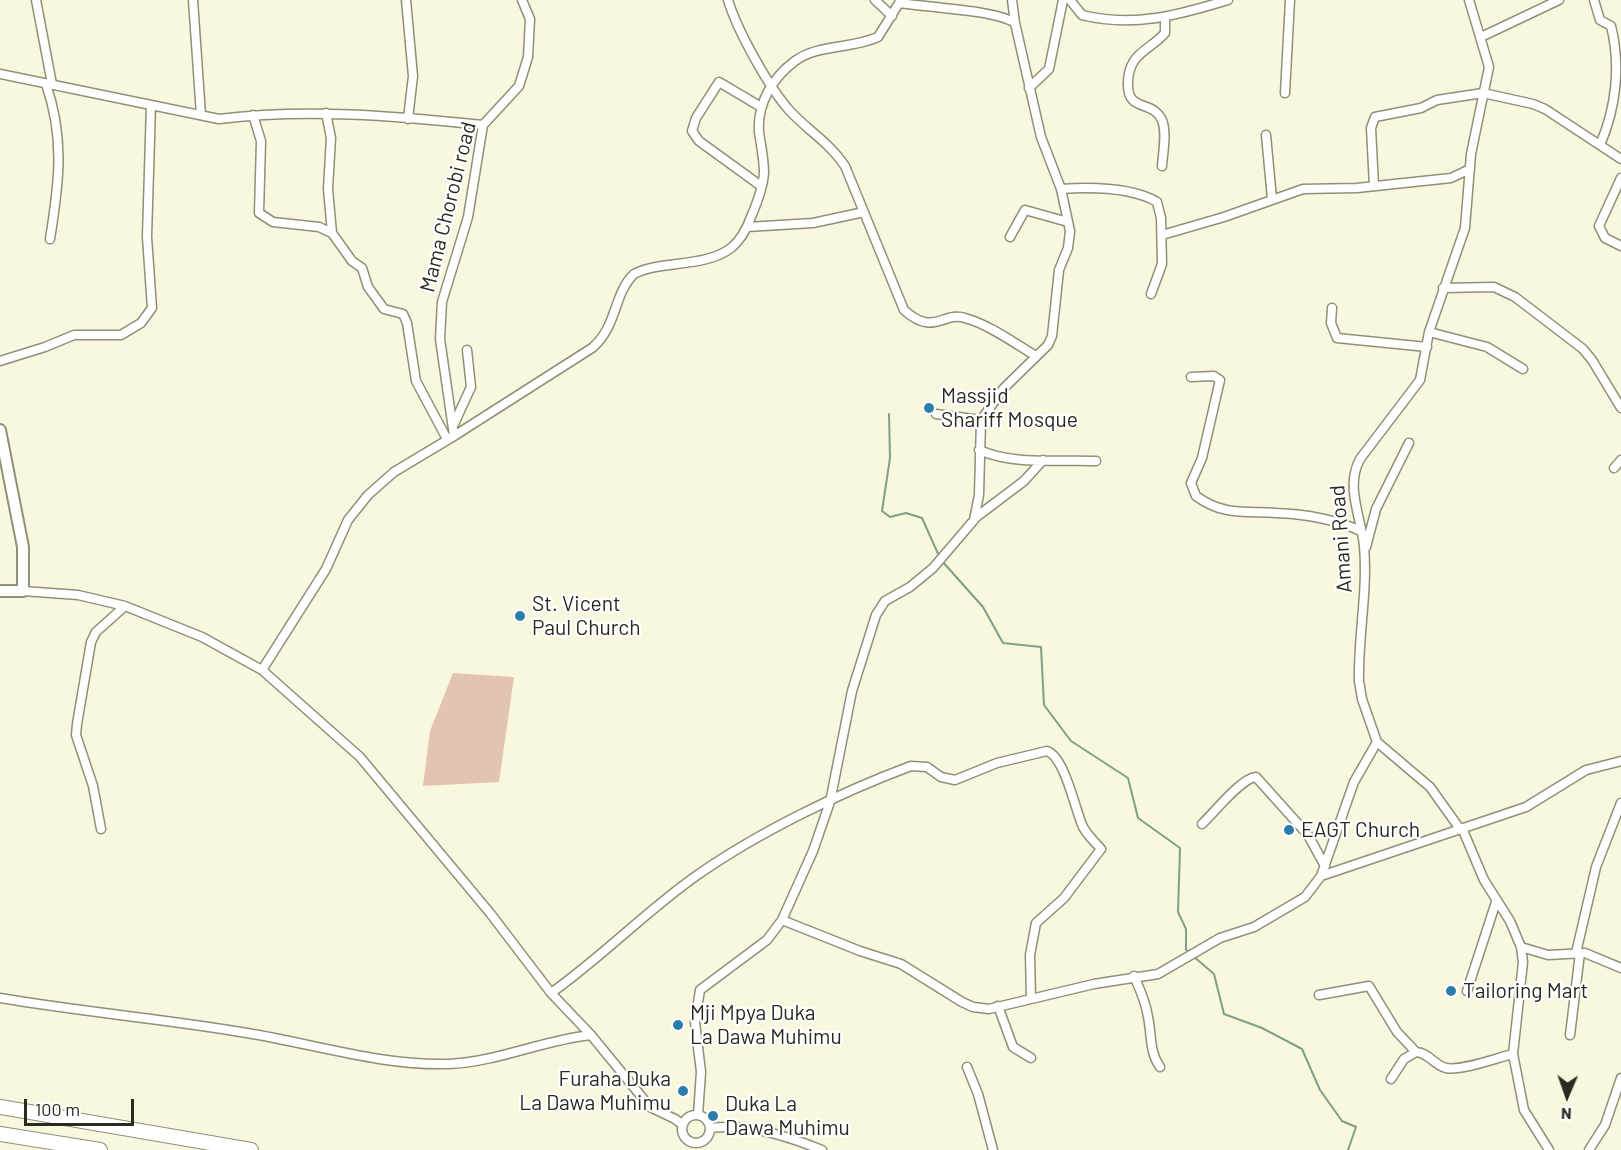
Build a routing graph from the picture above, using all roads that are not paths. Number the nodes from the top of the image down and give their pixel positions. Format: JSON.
{"nodes":[{"id":1,"x":36,"y":0,"type":"edge"},
{"id":2,"x":193,"y":0,"type":"edge"},
{"id":3,"x":406,"y":0,"type":"edge"},
{"id":4,"x":522,"y":0,"type":"edge"},
{"id":5,"x":728,"y":0,"type":"edge"},
{"id":6,"x":875,"y":0,"type":"edge"},
{"id":7,"x":1012,"y":0,"type":"edge"},
{"id":8,"x":1063,"y":0,"type":"edge"},
{"id":9,"x":1070,"y":0,"type":"edge"},
{"id":10,"x":1228,"y":0,"type":"edge"},
{"id":11,"x":1290,"y":0,"type":"edge"},
{"id":12,"x":1469,"y":0,"type":"edge"},
{"id":13,"x":1559,"y":0,"type":"edge"},
{"id":14,"x":1594,"y":0,"type":"edge"},
{"id":15,"x":900,"y":2,"type":"edge"},
{"id":16,"x":892,"y":16,"type":"junction"},
{"id":17,"x":1165,"y":18,"type":"junction"},
{"id":18,"x":1015,"y":23,"type":"junction"},
{"id":19,"x":1481,"y":37,"type":"junction"},
{"id":20,"x":1619,"y":73,"type":"edge"},
{"id":21,"x":0,"y":74,"type":"edge"},
{"id":22,"x":49,"y":84,"type":"junction"},
{"id":23,"x":771,"y":85,"type":"junction"},
{"id":24,"x":1029,"y":88,"type":"junction"},
{"id":25,"x":1285,"y":93,"type":"dead end"},
{"id":26,"x":1483,"y":93,"type":"junction"},
{"id":27,"x":151,"y":105,"type":"junction"},
{"id":28,"x":761,"y":107,"type":"junction"},
{"id":29,"x":326,"y":113,"type":"junction"},
{"id":30,"x":201,"y":115,"type":"junction"},
{"id":31,"x":253,"y":115,"type":"junction"},
{"id":32,"x":408,"y":119,"type":"junction"},
{"id":33,"x":483,"y":125,"type":"junction"},
{"id":34,"x":1266,"y":135,"type":"dead end"},
{"id":35,"x":1600,"y":145,"type":"junction"},
{"id":36,"x":1621,"y":159,"type":"edge"},
{"id":37,"x":1162,"y":166,"type":"dead end"},
{"id":38,"x":1470,"y":169,"type":"junction"},
{"id":39,"x":1621,"y":178,"type":"edge"},
{"id":40,"x":762,"y":186,"type":"junction"},
{"id":41,"x":1374,"y":186,"type":"junction"},
{"id":42,"x":1061,"y":189,"type":"junction"},
{"id":43,"x":1272,"y":199,"type":"junction"},
{"id":44,"x":864,"y":212,"type":"junction"},
{"id":45,"x":1068,"y":222,"type":"junction"},
{"id":46,"x":747,"y":227,"type":"junction"},
{"id":47,"x":332,"y":233,"type":"junction"},
{"id":48,"x":1162,"y":235,"type":"junction"},
{"id":49,"x":1010,"y":237,"type":"dead end"},
{"id":50,"x":50,"y":238,"type":"dead end"},
{"id":51,"x":1621,"y":246,"type":"edge"},
{"id":52,"x":1443,"y":288,"type":"junction"},
{"id":53,"x":1151,"y":294,"type":"dead end"},
{"id":54,"x":1332,"y":308,"type":"dead end"},
{"id":55,"x":1429,"y":332,"type":"junction"},
{"id":56,"x":1427,"y":347,"type":"junction"},
{"id":57,"x":467,"y":350,"type":"dead end"},
{"id":58,"x":1036,"y":356,"type":"junction"},
{"id":59,"x":0,"y":361,"type":"edge"},
{"id":60,"x":1523,"y":369,"type":"dead end"},
{"id":61,"x":1191,"y":377,"type":"dead end"},
{"id":62,"x":1621,"y":407,"type":"edge"},
{"id":63,"x":936,"y":414,"type":"dead end"},
{"id":64,"x":981,"y":420,"type":"junction"},
{"id":65,"x":454,"y":424,"type":"junction"},
{"id":66,"x":0,"y":430,"type":"edge"},
{"id":67,"x":451,"y":438,"type":"junction"},
{"id":68,"x":1409,"y":443,"type":"dead end"},
{"id":69,"x":979,"y":450,"type":"junction"},
{"id":70,"x":1042,"y":460,"type":"junction"},
{"id":71,"x":1621,"y":460,"type":"edge"},
{"id":72,"x":1096,"y":461,"type":"dead end"},
{"id":73,"x":1614,"y":468,"type":"dead end"},
{"id":74,"x":975,"y":518,"type":"junction"},
{"id":75,"x":1362,"y":531,"type":"junction"},
{"id":76,"x":1365,"y":556,"type":"junction"},
{"id":77,"x":0,"y":591,"type":"edge"},
{"id":78,"x":23,"y":591,"type":"junction"},
{"id":79,"x":125,"y":606,"type":"junction"},
{"id":80,"x":262,"y":670,"type":"junction"},
{"id":81,"x":1377,"y":742,"type":"junction"},
{"id":82,"x":1621,"y":761,"type":"edge"},
{"id":83,"x":830,"y":802,"type":"junction"},
{"id":84,"x":1621,"y":803,"type":"edge"},
{"id":85,"x":1202,"y":825,"type":"dead end"},
{"id":86,"x":101,"y":829,"type":"dead end"},
{"id":87,"x":1461,"y":829,"type":"junction"},
{"id":88,"x":1325,"y":866,"type":"junction"},
{"id":89,"x":1321,"y":876,"type":"junction"},
{"id":90,"x":1496,"y":902,"type":"junction"},
{"id":91,"x":782,"y":920,"type":"junction"},
{"id":92,"x":1521,"y":947,"type":"junction"},
{"id":93,"x":1578,"y":953,"type":"junction"},
{"id":94,"x":1621,"y":968,"type":"edge"},
{"id":95,"x":1134,"y":976,"type":"junction"},
{"id":96,"x":1467,"y":991,"type":"dead end"},
{"id":97,"x":551,"y":993,"type":"junction"},
{"id":98,"x":1319,"y":995,"type":"dead end"},
{"id":99,"x":0,"y":998,"type":"edge"},
{"id":100,"x":1031,"y":999,"type":"junction"},
{"id":101,"x":998,"y":1006,"type":"junction"},
{"id":102,"x":591,"y":1035,"type":"junction"},
{"id":103,"x":1570,"y":1035,"type":"dead end"},
{"id":104,"x":1416,"y":1052,"type":"junction"},
{"id":105,"x":1513,"y":1054,"type":"junction"},
{"id":106,"x":1031,"y":1058,"type":"dead end"},
{"id":107,"x":967,"y":1066,"type":"dead end"},
{"id":108,"x":1160,"y":1067,"type":"dead end"},
{"id":109,"x":1621,"y":1078,"type":"edge"},
{"id":110,"x":1391,"y":1079,"type":"dead end"},
{"id":111,"x":0,"y":1107,"type":"edge"},
{"id":112,"x":698,"y":1115,"type":"junction"},
{"id":113,"x":683,"y":1125,"type":"junction"},
{"id":114,"x":710,"y":1128,"type":"junction"},
{"id":115,"x":0,"y":1134,"type":"edge"},
{"id":116,"x":694,"y":1146,"type":"edge"},
{"id":117,"x":100,"y":1150,"type":"edge"},
{"id":118,"x":251,"y":1150,"type":"edge"},
{"id":119,"x":822,"y":1150,"type":"edge"},
{"id":120,"x":993,"y":1150,"type":"edge"},
{"id":121,"x":1549,"y":1150,"type":"edge"},
{"id":122,"x":1588,"y":1150,"type":"edge"}],
"edges":[{"from":1,"to":22,"type":"street"},
{"from":2,"to":30,"type":"street"},
{"from":3,"to":32,"type":"street"},
{"from":4,"to":33,"type":"street","name":"Mama Chorobi road"},
{"from":5,"to":23,"type":"street"},
{"from":6,"to":16,"type":"street"},
{"from":7,"to":18,"type":"street"},
{"from":8,"to":24,"type":"street"},
{"from":9,"to":17,"type":"street"},
{"from":10,"to":17,"type":"street"},
{"from":11,"to":25,"type":"street"},
{"from":12,"to":19,"type":"street","name":"Amani Road"},
{"from":13,"to":19,"type":"street"},
{"from":14,"to":20,"type":"street"},
{"from":15,"to":16,"type":"street"},
{"from":15,"to":18,"type":"street"},
{"from":16,"to":23,"type":"street"},
{"from":17,"to":37,"type":"street"},
{"from":18,"to":24,"type":"street"},
{"from":19,"to":26,"type":"street","name":"Amani Road"},
{"from":20,"to":35,"type":"street"},
{"from":21,"to":22,"type":"street"},
{"from":22,"to":27,"type":"street"},
{"from":22,"to":50,"type":"street"},
{"from":23,"to":28,"type":"street"},
{"from":23,"to":44,"type":"street"},
{"from":24,"to":42,"type":"street"},
{"from":26,"to":35,"type":"street"},
{"from":26,"to":38,"type":"street","name":"Amani Road"},
{"from":26,"to":41,"type":"street"},
{"from":27,"to":30,"type":"street"},
{"from":27,"to":59,"type":"street"},
{"from":28,"to":40,"type":"street"},
{"from":28,"to":40,"type":"street"},
{"from":29,"to":31,"type":"street"},
{"from":29,"to":32,"type":"street"},
{"from":29,"to":47,"type":"street"},
{"from":30,"to":31,"type":"street"},
{"from":31,"to":47,"type":"street"},
{"from":32,"to":33,"type":"street"},
{"from":33,"to":65,"type":"street","name":"Mama Chorobi road"},
{"from":34,"to":43,"type":"street"},
{"from":35,"to":36,"type":"street"},
{"from":38,"to":41,"type":"street"},
{"from":38,"to":52,"type":"street","name":"Amani Road"},
{"from":39,"to":51,"type":"street"},
{"from":40,"to":46,"type":"street"},
{"from":41,"to":43,"type":"street"},
{"from":42,"to":45,"type":"street"},
{"from":42,"to":48,"type":"street"},
{"from":43,"to":48,"type":"street"},
{"from":44,"to":46,"type":"street"},
{"from":44,"to":58,"type":"street"},
{"from":45,"to":49,"type":"street"},
{"from":45,"to":58,"type":"street"},
{"from":46,"to":67,"type":"street"},
{"from":47,"to":67,"type":"street"},
{"from":48,"to":53,"type":"street"},
{"from":52,"to":55,"type":"street","name":"Amani Road"},
{"from":52,"to":62,"type":"street"},
{"from":54,"to":56,"type":"street"},
{"from":55,"to":56,"type":"street","name":"Amani Road"},
{"from":55,"to":60,"type":"street"},
{"from":56,"to":75,"type":"street","name":"Amani Road"},
{"from":57,"to":65,"type":"street"},
{"from":58,"to":64,"type":"street"},
{"from":61,"to":75,"type":"street"},
{"from":63,"to":64,"type":"street"},
{"from":64,"to":69,"type":"street"},
{"from":65,"to":67,"type":"street","name":"Mama Chorobi road"},
{"from":66,"to":78,"type":"street"},
{"from":67,"to":80,"type":"street"},
{"from":68,"to":76,"type":"street"},
{"from":69,"to":70,"type":"street"},
{"from":69,"to":74,"type":"street"},
{"from":70,"to":72,"type":"street"},
{"from":70,"to":74,"type":"street"},
{"from":71,"to":73,"type":"street"},
{"from":74,"to":83,"type":"street"},
{"from":75,"to":76,"type":"street","name":"Amani Road"},
{"from":76,"to":81,"type":"street","name":"Amani Road"},
{"from":77,"to":78,"type":"street"},
{"from":78,"to":79,"type":"street"},
{"from":79,"to":80,"type":"street"},
{"from":79,"to":86,"type":"street"},
{"from":80,"to":97,"type":"street"},
{"from":81,"to":87,"type":"street"},
{"from":81,"to":88,"type":"street"},
{"from":82,"to":87,"type":"street"},
{"from":83,"to":91,"type":"street"},
{"from":83,"to":97,"type":"street"},
{"from":83,"to":100,"type":"street"},
{"from":84,"to":93,"type":"street"},
{"from":85,"to":88,"type":"street"},
{"from":87,"to":89,"type":"street"},
{"from":87,"to":90,"type":"street"},
{"from":88,"to":89,"type":"street"},
{"from":89,"to":95,"type":"street"},
{"from":90,"to":92,"type":"street"},
{"from":90,"to":96,"type":"street"},
{"from":91,"to":101,"type":"street"},
{"from":91,"to":112,"type":"street"},
{"from":92,"to":93,"type":"street"},
{"from":92,"to":105,"type":"street"},
{"from":93,"to":94,"type":"street"},
{"from":93,"to":103,"type":"street"},
{"from":95,"to":100,"type":"street"},
{"from":95,"to":108,"type":"street"},
{"from":97,"to":102,"type":"street"},
{"from":98,"to":104,"type":"street"},
{"from":99,"to":102,"type":"street"},
{"from":100,"to":101,"type":"street"},
{"from":101,"to":106,"type":"street"},
{"from":102,"to":113,"type":"street"},
{"from":104,"to":105,"type":"street"},
{"from":104,"to":110,"type":"street"},
{"from":105,"to":121,"type":"street"},
{"from":107,"to":120,"type":"street"},
{"from":109,"to":122,"type":"street"},
{"from":111,"to":118,"type":"highway"},
{"from":112,"to":113,"type":"street"},
{"from":112,"to":114,"type":"street"},
{"from":113,"to":116,"type":"street"},
{"from":114,"to":116,"type":"street"},
{"from":114,"to":119,"type":"street"},
{"from":115,"to":117,"type":"highway"}]}
